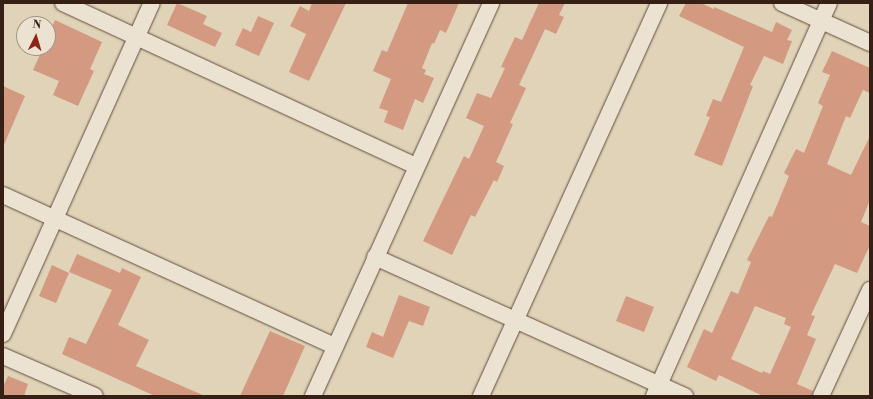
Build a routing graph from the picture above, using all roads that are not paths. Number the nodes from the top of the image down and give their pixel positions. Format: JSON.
{"nodes":[{"id":1,"x":63,"y":3,"type":"edge"},
{"id":2,"x":152,"y":3,"type":"edge"},
{"id":3,"x":491,"y":3,"type":"edge"},
{"id":4,"x":659,"y":3,"type":"edge"},
{"id":5,"x":782,"y":3,"type":"edge"},
{"id":6,"x":830,"y":3,"type":"edge"},
{"id":7,"x":821,"y":21,"type":"junction"},
{"id":8,"x":137,"y":37,"type":"junction"},
{"id":9,"x":870,"y":43,"type":"edge"},
{"id":10,"x":416,"y":166,"type":"junction"},
{"id":11,"x":3,"y":195,"type":"edge"},
{"id":12,"x":55,"y":219,"type":"junction"},
{"id":13,"x":375,"y":256,"type":"junction"},
{"id":14,"x":870,"y":290,"type":"edge"},
{"id":15,"x":515,"y":320,"type":"junction"},
{"id":16,"x":3,"y":334,"type":"edge"},
{"id":17,"x":336,"y":346,"type":"junction"},
{"id":18,"x":3,"y":356,"type":"edge"},
{"id":19,"x":656,"y":390,"type":"edge"},
{"id":20,"x":95,"y":396,"type":"edge"},
{"id":21,"x":313,"y":396,"type":"edge"},
{"id":22,"x":481,"y":396,"type":"edge"},
{"id":23,"x":685,"y":396,"type":"edge"},
{"id":24,"x":821,"y":396,"type":"edge"}],
"edges":[{"from":1,"to":8,"type":"street"},
{"from":2,"to":8,"type":"street"},
{"from":3,"to":10,"type":"street"},
{"from":4,"to":15,"type":"street"},
{"from":5,"to":7,"type":"street"},
{"from":6,"to":7,"type":"street"},
{"from":7,"to":9,"type":"street"},
{"from":7,"to":19,"type":"street"},
{"from":8,"to":10,"type":"street"},
{"from":8,"to":12,"type":"street"},
{"from":10,"to":13,"type":"street"},
{"from":11,"to":12,"type":"street"},
{"from":12,"to":16,"type":"street"},
{"from":12,"to":17,"type":"street"},
{"from":13,"to":15,"type":"street"},
{"from":13,"to":17,"type":"street"},
{"from":14,"to":24,"type":"street"},
{"from":15,"to":19,"type":"street"},
{"from":15,"to":22,"type":"street"},
{"from":17,"to":21,"type":"street"},
{"from":18,"to":20,"type":"street"},
{"from":19,"to":23,"type":"street"}]}
